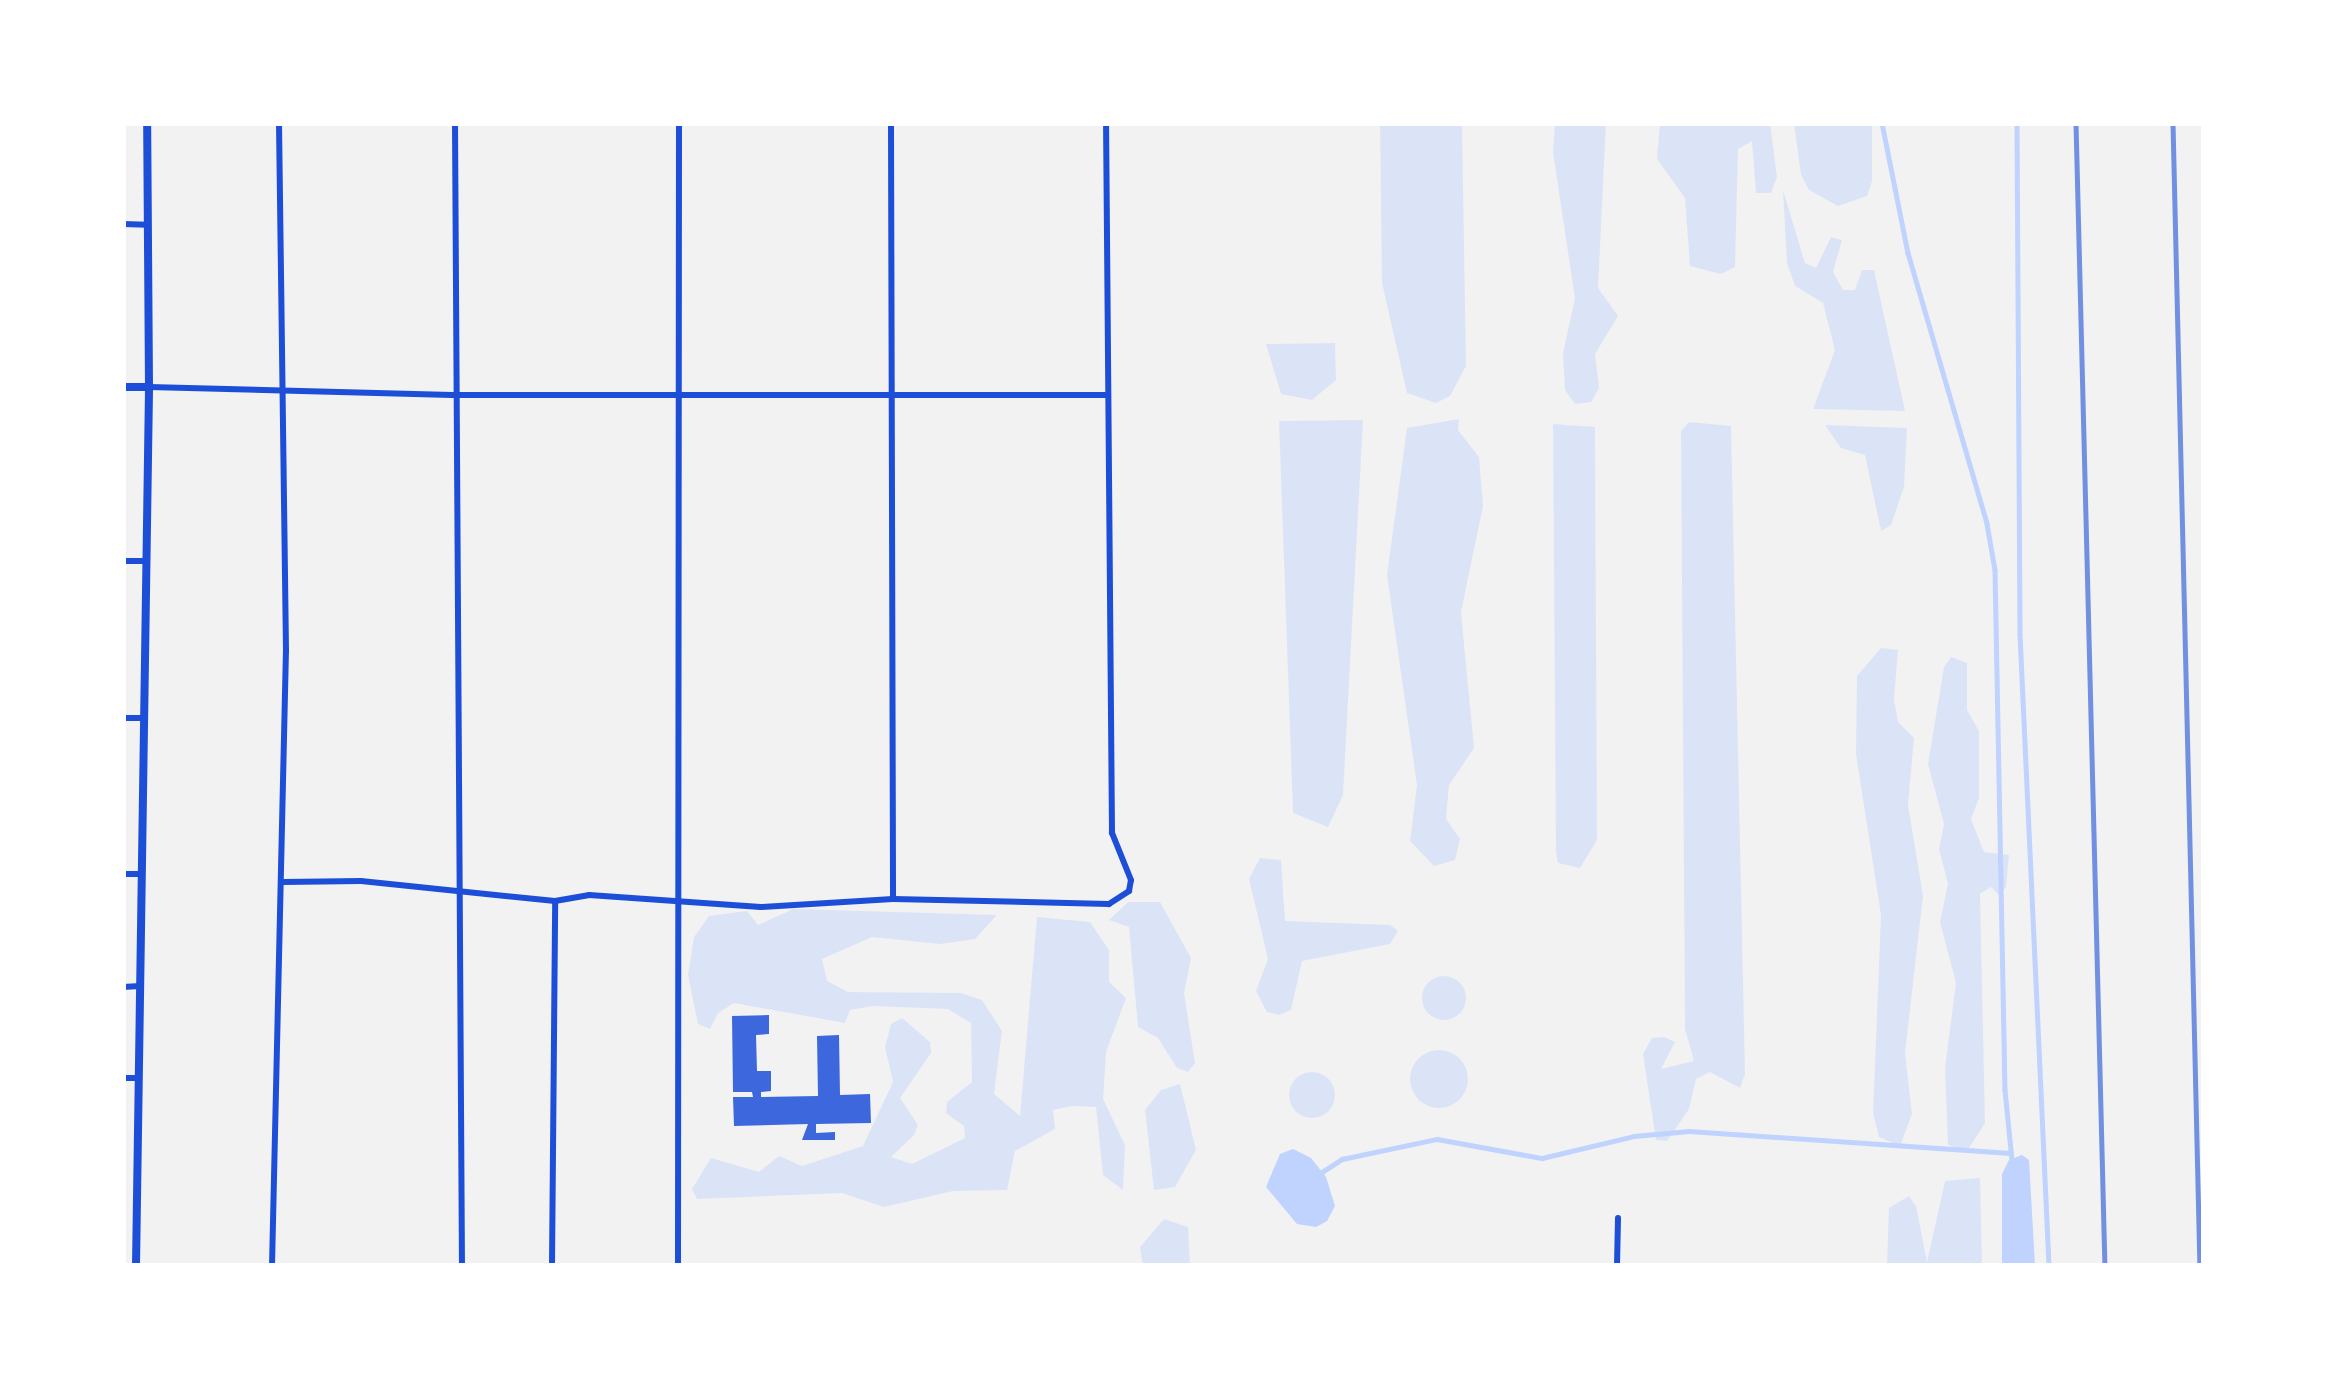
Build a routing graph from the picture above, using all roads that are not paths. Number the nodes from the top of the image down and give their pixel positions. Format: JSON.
{"nodes":[{"id":1,"x":147,"y":123,"type":"edge"},
{"id":2,"x":279,"y":123,"type":"edge"},
{"id":3,"x":455,"y":123,"type":"edge"},
{"id":4,"x":679,"y":123,"type":"edge"},
{"id":5,"x":891,"y":123,"type":"edge"},
{"id":6,"x":1106,"y":123,"type":"edge"},
{"id":7,"x":123,"y":224,"type":"edge"},
{"id":8,"x":147,"y":225,"type":"junction"},
{"id":9,"x":123,"y":387,"type":"edge"},
{"id":10,"x":149,"y":387,"type":"junction"},
{"id":11,"x":281,"y":392,"type":"junction"},
{"id":12,"x":677,"y":394,"type":"junction"},
{"id":13,"x":452,"y":395,"type":"junction"},
{"id":14,"x":892,"y":395,"type":"junction"},
{"id":15,"x":1106,"y":395,"type":"junction"},
{"id":16,"x":123,"y":561,"type":"edge"},
{"id":17,"x":147,"y":561,"type":"junction"},
{"id":18,"x":123,"y":718,"type":"edge"},
{"id":19,"x":144,"y":718,"type":"junction"},
{"id":20,"x":123,"y":874,"type":"edge"},
{"id":21,"x":142,"y":874,"type":"junction"},
{"id":22,"x":283,"y":882,"type":"junction"},
{"id":23,"x":460,"y":893,"type":"junction"},
{"id":24,"x":893,"y":899,"type":"junction"},
{"id":25,"x":555,"y":901,"type":"junction"},
{"id":26,"x":676,"y":903,"type":"junction"},
{"id":27,"x":140,"y":986,"type":"junction"},
{"id":28,"x":123,"y":987,"type":"edge"},
{"id":29,"x":123,"y":1078,"type":"edge"},
{"id":30,"x":139,"y":1078,"type":"junction"},
{"id":31,"x":1618,"y":1218,"type":"dead end"},
{"id":32,"x":136,"y":1266,"type":"edge"},
{"id":33,"x":272,"y":1266,"type":"edge"},
{"id":34,"x":462,"y":1266,"type":"edge"},
{"id":35,"x":552,"y":1266,"type":"edge"},
{"id":36,"x":678,"y":1266,"type":"edge"},
{"id":37,"x":1617,"y":1266,"type":"edge"}],
"edges":[{"from":1,"to":8,"type":"main road"},
{"from":2,"to":11,"type":"street"},
{"from":3,"to":13,"type":"street"},
{"from":4,"to":12,"type":"street"},
{"from":5,"to":14,"type":"street"},
{"from":6,"to":15,"type":"street"},
{"from":7,"to":8,"type":"street"},
{"from":8,"to":10,"type":"main road"},
{"from":9,"to":10,"type":"main road"},
{"from":10,"to":11,"type":"street"},
{"from":10,"to":17,"type":"main road"},
{"from":11,"to":13,"type":"street"},
{"from":11,"to":22,"type":"street"},
{"from":12,"to":13,"type":"street"},
{"from":12,"to":14,"type":"street"},
{"from":12,"to":26,"type":"street"},
{"from":13,"to":23,"type":"street"},
{"from":14,"to":15,"type":"street"},
{"from":14,"to":24,"type":"street"},
{"from":15,"to":24,"type":"street"},
{"from":16,"to":17,"type":"street"},
{"from":17,"to":19,"type":"main road"},
{"from":18,"to":19,"type":"street"},
{"from":19,"to":21,"type":"main road"},
{"from":20,"to":21,"type":"street"},
{"from":21,"to":27,"type":"main road"},
{"from":22,"to":23,"type":"street"},
{"from":22,"to":33,"type":"street"},
{"from":23,"to":25,"type":"street"},
{"from":23,"to":34,"type":"street"},
{"from":24,"to":26,"type":"street"},
{"from":25,"to":26,"type":"street"},
{"from":25,"to":35,"type":"street"},
{"from":26,"to":36,"type":"street"},
{"from":27,"to":28,"type":"street"},
{"from":27,"to":30,"type":"main road"},
{"from":29,"to":30,"type":"street"},
{"from":30,"to":32,"type":"main road"},
{"from":31,"to":37,"type":"street"}]}
